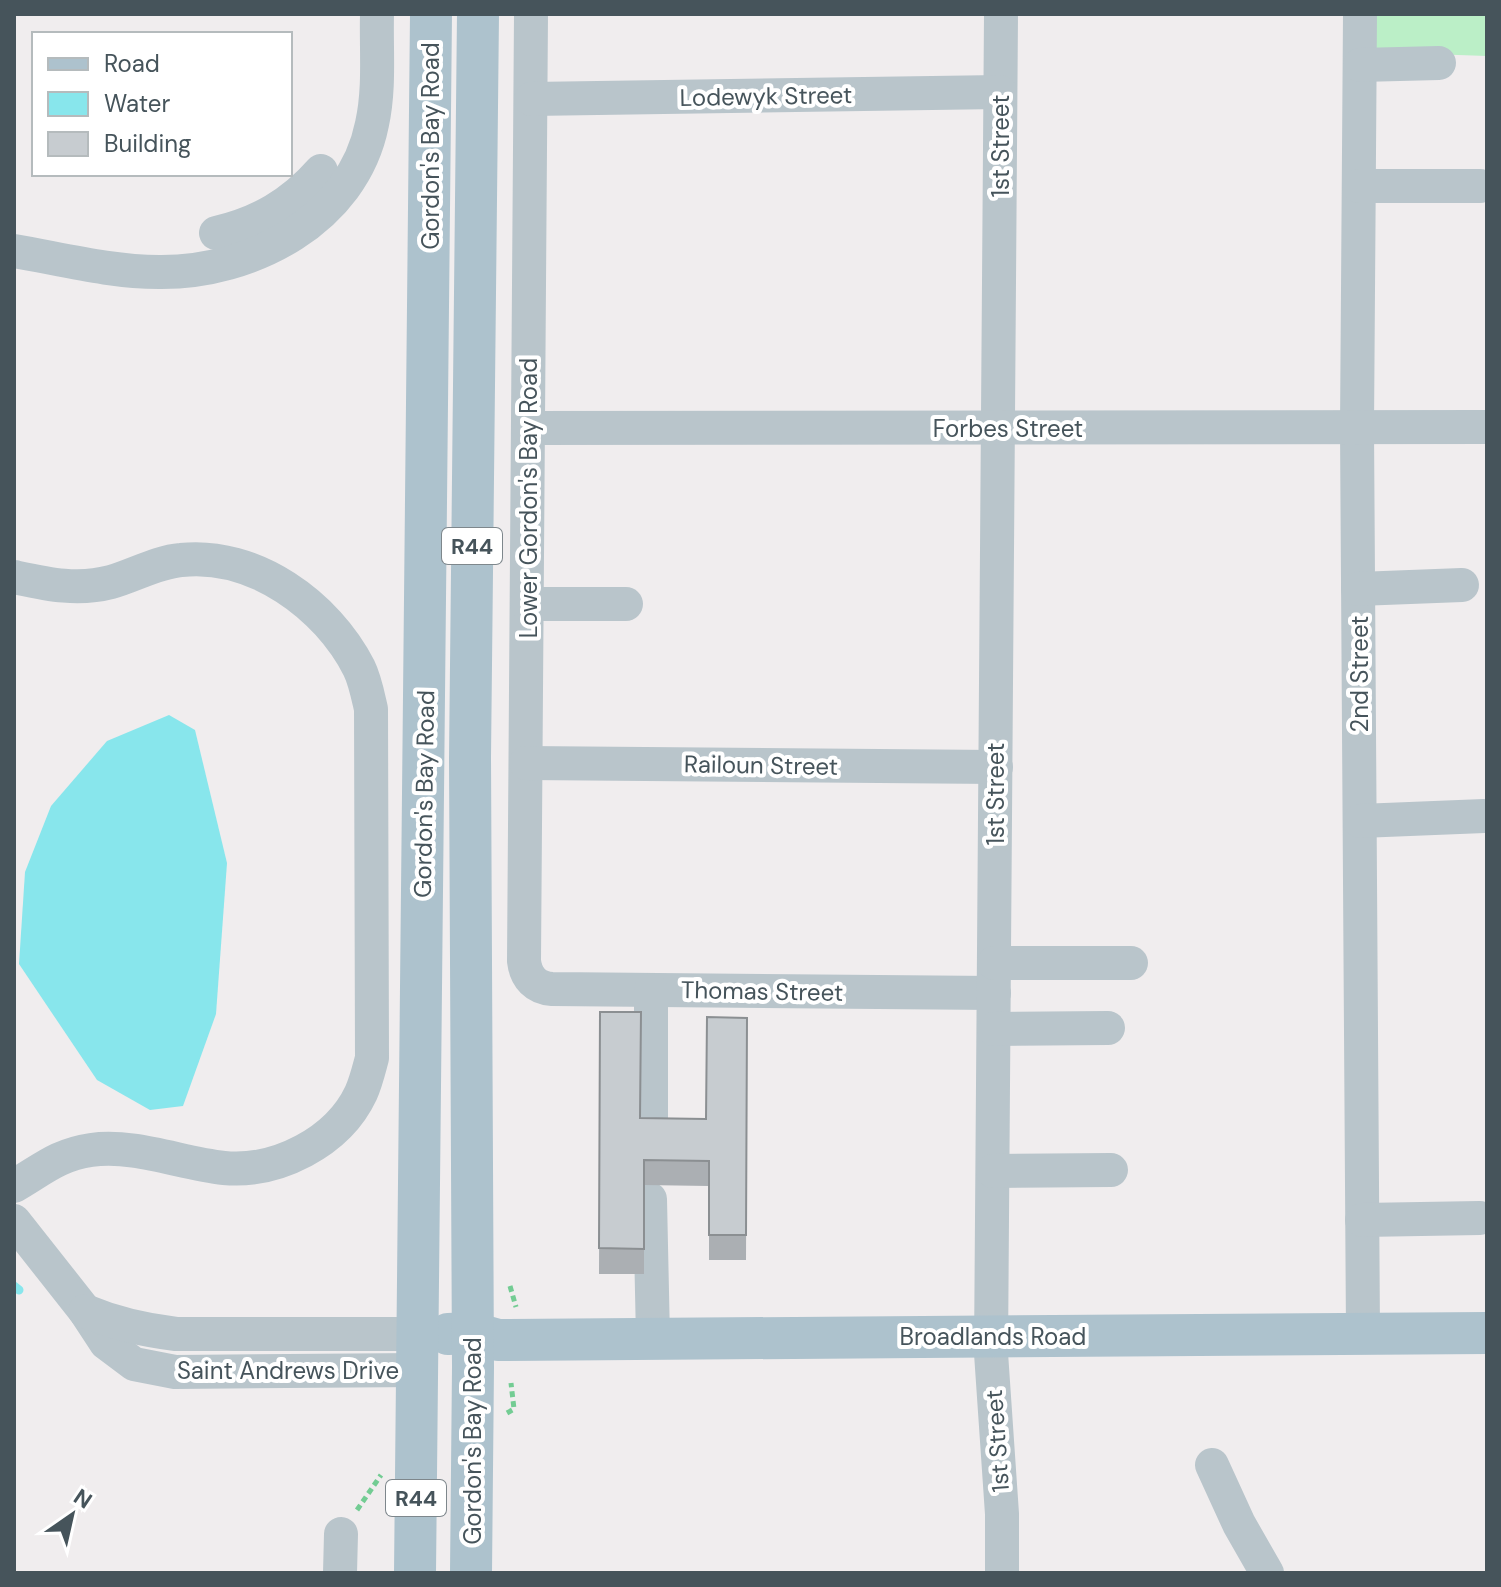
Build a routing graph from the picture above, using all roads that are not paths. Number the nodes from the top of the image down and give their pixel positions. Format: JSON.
{"nodes":[{"id":1,"x":377,"y":14,"type":"edge"},
{"id":2,"x":431,"y":14,"type":"edge"},
{"id":3,"x":478,"y":14,"type":"edge"},
{"id":4,"x":531,"y":14,"type":"edge"},
{"id":5,"x":1001,"y":14,"type":"edge"},
{"id":6,"x":1360,"y":14,"type":"edge"},
{"id":7,"x":1439,"y":63,"type":"dead end"},
{"id":8,"x":1360,"y":65,"type":"junction"},
{"id":9,"x":1000,"y":92,"type":"junction"},
{"id":10,"x":531,"y":99,"type":"junction"},
{"id":11,"x":321,"y":171,"type":"dead end"},
{"id":12,"x":1480,"y":186,"type":"dead end"},
{"id":13,"x":1359,"y":197,"type":"junction"},
{"id":14,"x":1441,"y":203,"type":"dead end"},
{"id":15,"x":284,"y":223,"type":"junction"},
{"id":16,"x":216,"y":233,"type":"dead end"},
{"id":17,"x":14,"y":251,"type":"edge"},
{"id":18,"x":1487,"y":427,"type":"edge"},
{"id":19,"x":528,"y":428,"type":"junction"},
{"id":20,"x":998,"y":428,"type":"junction"},
{"id":21,"x":1357,"y":428,"type":"junction"},
{"id":22,"x":14,"y":577,"type":"edge"},
{"id":23,"x":1462,"y":585,"type":"dead end"},
{"id":24,"x":1358,"y":589,"type":"junction"},
{"id":25,"x":527,"y":604,"type":"junction"},
{"id":26,"x":626,"y":604,"type":"dead end"},
{"id":27,"x":526,"y":763,"type":"junction"},
{"id":28,"x":996,"y":767,"type":"junction"},
{"id":29,"x":1484,"y":816,"type":"dead end"},
{"id":30,"x":1360,"y":821,"type":"junction"},
{"id":31,"x":1131,"y":963,"type":"dead end"},
{"id":32,"x":994,"y":978,"type":"junction"},
{"id":33,"x":532,"y":981,"type":"joint"},
{"id":34,"x":651,"y":990,"type":"junction"},
{"id":35,"x":1108,"y":1028,"type":"dead end"},
{"id":36,"x":994,"y":1029,"type":"junction"},
{"id":37,"x":651,"y":1121,"type":"edge"},
{"id":38,"x":1111,"y":1170,"type":"dead end"},
{"id":39,"x":993,"y":1171,"type":"junction"},
{"id":40,"x":14,"y":1186,"type":"edge"},
{"id":41,"x":650,"y":1199,"type":"dead end"},
{"id":42,"x":1480,"y":1218,"type":"dead end"},
{"id":43,"x":1362,"y":1220,"type":"junction"},
{"id":44,"x":14,"y":1221,"type":"edge"},
{"id":45,"x":85,"y":1311,"type":"junction"},
{"id":46,"x":1487,"y":1333,"type":"edge"},
{"id":47,"x":1363,"y":1334,"type":"junction"},
{"id":48,"x":330,"y":1335,"type":"junction"},
{"id":49,"x":991,"y":1336,"type":"junction"},
{"id":50,"x":653,"y":1338,"type":"junction"},
{"id":51,"x":481,"y":1347,"type":"junction"},
{"id":52,"x":419,"y":1352,"type":"junction"},
{"id":53,"x":332,"y":1371,"type":"junction"},
{"id":54,"x":1212,"y":1465,"type":"dead end"},
{"id":55,"x":341,"y":1534,"type":"road end"},
{"id":56,"x":340,"y":1573,"type":"edge"},
{"id":57,"x":415,"y":1573,"type":"edge"},
{"id":58,"x":471,"y":1573,"type":"edge"},
{"id":59,"x":1002,"y":1573,"type":"edge"},
{"id":60,"x":1267,"y":1573,"type":"edge"}],
"edges":[{"from":1,"to":15,"type":"street"},
{"from":2,"to":52,"type":"main road","name":"Gordon's Bay Road","number":"R44"},
{"from":3,"to":51,"type":"main road","name":"Gordon's Bay Road","number":"R44"},
{"from":4,"to":10,"type":"street","name":"Lower Gordon's Bay Road"},
{"from":5,"to":9,"type":"street","name":"1st Street"},
{"from":6,"to":8,"type":"street","name":"2nd Street"},
{"from":7,"to":8,"type":"street"},
{"from":8,"to":13,"type":"street","name":"2nd Street"},
{"from":9,"to":10,"type":"street","name":"Lodewyk Street"},
{"from":9,"to":20,"type":"street","name":"1st Street"},
{"from":10,"to":19,"type":"street","name":"Lower Gordon's Bay Road"},
{"from":11,"to":15,"type":"street"},
{"from":12,"to":13,"type":"street"},
{"from":13,"to":14,"type":"street"},
{"from":13,"to":21,"type":"street","name":"2nd Street"},
{"from":15,"to":16,"type":"street"},
{"from":15,"to":17,"type":"street"},
{"from":18,"to":21,"type":"street","name":"Forbes Street"},
{"from":19,"to":20,"type":"street","name":"Forbes Street"},
{"from":19,"to":25,"type":"street","name":"Lower Gordon's Bay Road"},
{"from":20,"to":21,"type":"street","name":"Forbes Street"},
{"from":20,"to":28,"type":"street","name":"1st Street"},
{"from":21,"to":24,"type":"street","name":"2nd Street"},
{"from":22,"to":40,"type":"street"},
{"from":23,"to":24,"type":"street"},
{"from":24,"to":30,"type":"street","name":"2nd Street"},
{"from":25,"to":26,"type":"street"},
{"from":25,"to":27,"type":"street","name":"Lower Gordon's Bay Road"},
{"from":27,"to":28,"type":"street","name":"Railoun Street"},
{"from":27,"to":33,"type":"street","name":"Lower Gordon's Bay Road"},
{"from":28,"to":32,"type":"street","name":"1st Street"},
{"from":29,"to":30,"type":"street"},
{"from":30,"to":43,"type":"street","name":"2nd Street"},
{"from":31,"to":32,"type":"street","name":"Thomas Street"},
{"from":32,"to":34,"type":"street","name":"Thomas Street"},
{"from":32,"to":36,"type":"street","name":"1st Street"},
{"from":33,"to":34,"type":"street","name":"Thomas Street"},
{"from":34,"to":37,"type":"street"},
{"from":35,"to":36,"type":"street"},
{"from":36,"to":39,"type":"street","name":"1st Street"},
{"from":38,"to":39,"type":"street"},
{"from":39,"to":49,"type":"street","name":"1st Street"},
{"from":41,"to":50,"type":"street"},
{"from":42,"to":43,"type":"street"},
{"from":43,"to":47,"type":"street","name":"2nd Street"},
{"from":44,"to":45,"type":"street","name":"Saint Andrews Drive"},
{"from":45,"to":48,"type":"street","name":"Saint Andrews Drive"},
{"from":45,"to":53,"type":"street","name":"Saint Andrews Drive"},
{"from":46,"to":47,"type":"main road","name":"Broadlands Road"},
{"from":47,"to":49,"type":"main road","name":"Broadlands Road"},
{"from":48,"to":52,"type":"street","name":"Saint Andrews Drive"},
{"from":48,"to":53,"type":"street"},
{"from":49,"to":50,"type":"main road","name":"Broadlands Road"},
{"from":49,"to":59,"type":"street","name":"1st Street"},
{"from":50,"to":51,"type":"main road","name":"Broadlands Road"},
{"from":51,"to":52,"type":"main road","name":"Broadlands Road"},
{"from":51,"to":58,"type":"main road","name":"Gordon's Bay Road","number":"R44"},
{"from":52,"to":53,"type":"street","name":"Saint Andrews Drive"},
{"from":52,"to":57,"type":"main road","name":"Gordon's Bay Road","number":"R44"},
{"from":54,"to":60,"type":"street"},
{"from":55,"to":56,"type":"street"}]}
